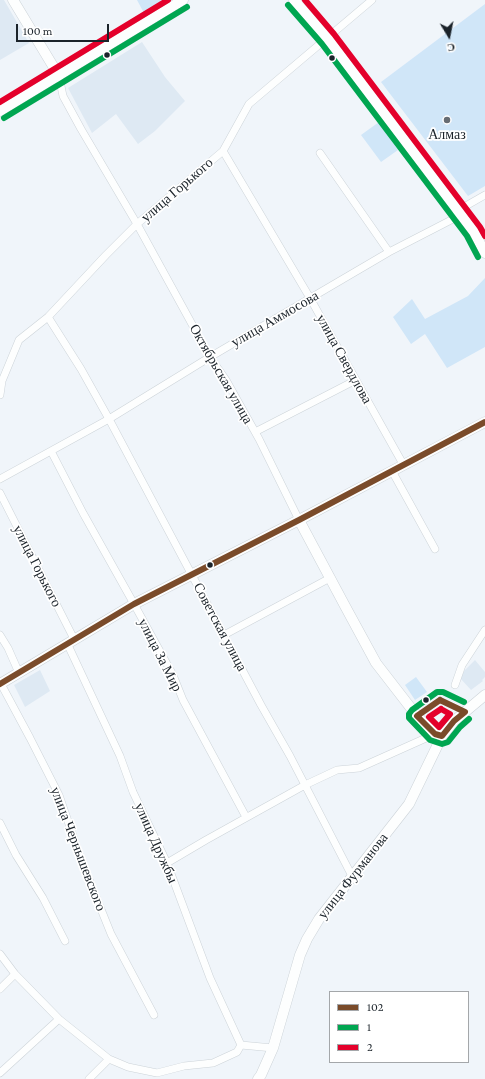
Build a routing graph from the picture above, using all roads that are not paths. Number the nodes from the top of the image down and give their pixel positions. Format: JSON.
{"nodes":[{"id":1,"x":13,"y":0,"type":"edge"},
{"id":2,"x":183,"y":0,"type":"edge"},
{"id":3,"x":294,"y":0,"type":"edge"},
{"id":4,"x":372,"y":0,"type":"edge"},
{"id":5,"x":328,"y":39,"type":"junction"},
{"id":6,"x":59,"y":76,"type":"junction"},
{"id":7,"x":0,"y":111,"type":"edge"},
{"id":8,"x":223,"y":151,"type":"junction"},
{"id":9,"x":320,"y":153,"type":"dead end"},
{"id":10,"x":485,"y":195,"type":"edge"},
{"id":11,"x":457,"y":211,"type":"junction"},
{"id":12,"x":138,"y":224,"type":"junction"},
{"id":13,"x":389,"y":252,"type":"junction"},
{"id":14,"x":485,"y":253,"type":"edge"},
{"id":15,"x":310,"y":298,"type":"junction"},
{"id":16,"x":48,"y":317,"type":"junction"},
{"id":17,"x":210,"y":357,"type":"junction"},
{"id":18,"x":356,"y":380,"type":"junction"},
{"id":19,"x":0,"y":395,"type":"edge"},
{"id":20,"x":109,"y":419,"type":"junction"},
{"id":21,"x":485,"y":422,"type":"edge"},
{"id":22,"x":255,"y":432,"type":"junction"},
{"id":23,"x":51,"y":451,"type":"junction"},
{"id":24,"x":403,"y":464,"type":"junction"},
{"id":25,"x":392,"y":471,"type":"junction"},
{"id":26,"x":0,"y":479,"type":"edge"},
{"id":27,"x":0,"y":493,"type":"edge"},
{"id":28,"x":299,"y":520,"type":"junction"},
{"id":29,"x":435,"y":549,"type":"dead end"},
{"id":30,"x":192,"y":574,"type":"junction"},
{"id":31,"x":330,"y":578,"type":"junction"},
{"id":32,"x":134,"y":604,"type":"junction"},
{"id":33,"x":485,"y":630,"type":"edge"},
{"id":34,"x":0,"y":635,"type":"edge"},
{"id":35,"x":224,"y":635,"type":"junction"},
{"id":36,"x":71,"y":641,"type":"junction"},
{"id":37,"x":19,"y":673,"type":"junction"},
{"id":38,"x":0,"y":684,"type":"edge"},
{"id":39,"x":455,"y":685,"type":"dead end"},
{"id":40,"x":485,"y":695,"type":"edge"},
{"id":41,"x":438,"y":735,"type":"junction"},
{"id":42,"x":305,"y":785,"type":"junction"},
{"id":43,"x":246,"y":817,"type":"junction"},
{"id":44,"x":0,"y":823,"type":"edge"},
{"id":45,"x":167,"y":863,"type":"junction"},
{"id":46,"x":353,"y":878,"type":"junction"},
{"id":47,"x":64,"y":941,"type":"dead end"},
{"id":48,"x":0,"y":954,"type":"edge"},
{"id":49,"x":15,"y":974,"type":"junction"},
{"id":50,"x":0,"y":989,"type":"edge"},
{"id":51,"x":154,"y":1015,"type":"dead end"},
{"id":52,"x":59,"y":1020,"type":"junction"},
{"id":53,"x":242,"y":1045,"type":"junction"},
{"id":54,"x":273,"y":1048,"type":"junction"},
{"id":55,"x":109,"y":1059,"type":"junction"},
{"id":56,"x":0,"y":1073,"type":"edge"},
{"id":57,"x":89,"y":1079,"type":"edge"},
{"id":58,"x":258,"y":1079,"type":"edge"}],
"edges":[{"from":1,"to":6,"type":"main road","name":"Октябрьская улица"},
{"from":2,"to":6,"type":"main road"},
{"from":3,"to":5,"type":"main road"},
{"from":4,"to":5,"type":"street","name":"улица Горького"},
{"from":5,"to":8,"type":"street","name":"улица Горького"},
{"from":5,"to":11,"type":"main road"},
{"from":6,"to":7,"type":"main road"},
{"from":6,"to":12,"type":"street","name":"Октябрьская улица"},
{"from":8,"to":12,"type":"street","name":"улица Горького"},
{"from":8,"to":15,"type":"street","name":"улица Свердлова"},
{"from":9,"to":13,"type":"street"},
{"from":10,"to":11,"type":"street","name":"улица Аммосова"},
{"from":11,"to":13,"type":"street","name":"улица Аммосова"},
{"from":11,"to":14,"type":"main road"},
{"from":12,"to":16,"type":"street","name":"улица Горького"},
{"from":12,"to":17,"type":"street","name":"Октябрьская улица"},
{"from":13,"to":15,"type":"street","name":"улица Аммосова"},
{"from":15,"to":17,"type":"street","name":"улица Аммосова"},
{"from":15,"to":18,"type":"street","name":"улица Свердлова"},
{"from":16,"to":19,"type":"street","name":"улица Горького"},
{"from":16,"to":20,"type":"street","name":"Советская улица"},
{"from":17,"to":20,"type":"street","name":"улица Аммосова"},
{"from":17,"to":22,"type":"street","name":"Октябрьская улица"},
{"from":18,"to":22,"type":"street"},
{"from":18,"to":24,"type":"street","name":"улица Свердлова"},
{"from":20,"to":23,"type":"street","name":"улица Аммосова"},
{"from":20,"to":30,"type":"street","name":"Советская улица"},
{"from":21,"to":24,"type":"main road"},
{"from":22,"to":28,"type":"street","name":"Октябрьская улица"},
{"from":23,"to":26,"type":"street","name":"улица Аммосова"},
{"from":23,"to":32,"type":"street","name":"улица За Мир"},
{"from":24,"to":25,"type":"main road"},
{"from":25,"to":28,"type":"main road"},
{"from":25,"to":29,"type":"street"},
{"from":27,"to":36,"type":"street","name":"улица Горького"},
{"from":28,"to":30,"type":"main road"},
{"from":28,"to":31,"type":"main road","name":"Октябрьская улица"},
{"from":30,"to":32,"type":"main road"},
{"from":30,"to":35,"type":"street","name":"Советская улица"},
{"from":31,"to":35,"type":"street"},
{"from":31,"to":41,"type":"main road","name":"Октябрьская улица"},
{"from":32,"to":36,"type":"main road"},
{"from":32,"to":43,"type":"street","name":"улица За Мир"},
{"from":33,"to":39,"type":"street"},
{"from":34,"to":37,"type":"street"},
{"from":35,"to":42,"type":"street","name":"Советская улица"},
{"from":36,"to":37,"type":"main road"},
{"from":36,"to":45,"type":"street","name":"улица Дружбы"},
{"from":37,"to":38,"type":"main road"},
{"from":38,"to":51,"type":"street","name":"улица Чернышевского"},
{"from":40,"to":41,"type":"main road","name":"улица Фурманова"},
{"from":41,"to":42,"type":"street"},
{"from":41,"to":46,"type":"main road","name":"улица Фурманова"},
{"from":42,"to":43,"type":"street"},
{"from":42,"to":46,"type":"street","name":"Советская улица"},
{"from":43,"to":45,"type":"street"},
{"from":44,"to":47,"type":"street"},
{"from":45,"to":53,"type":"street","name":"улица Дружбы"},
{"from":46,"to":54,"type":"main road","name":"улица Фурманова"},
{"from":48,"to":49,"type":"street"},
{"from":49,"to":50,"type":"street"},
{"from":49,"to":52,"type":"street"},
{"from":52,"to":55,"type":"street"},
{"from":52,"to":56,"type":"street"},
{"from":53,"to":54,"type":"street"},
{"from":53,"to":55,"type":"street"},
{"from":54,"to":58,"type":"main road","name":"улица Фурманова"},
{"from":55,"to":57,"type":"street"}]}
